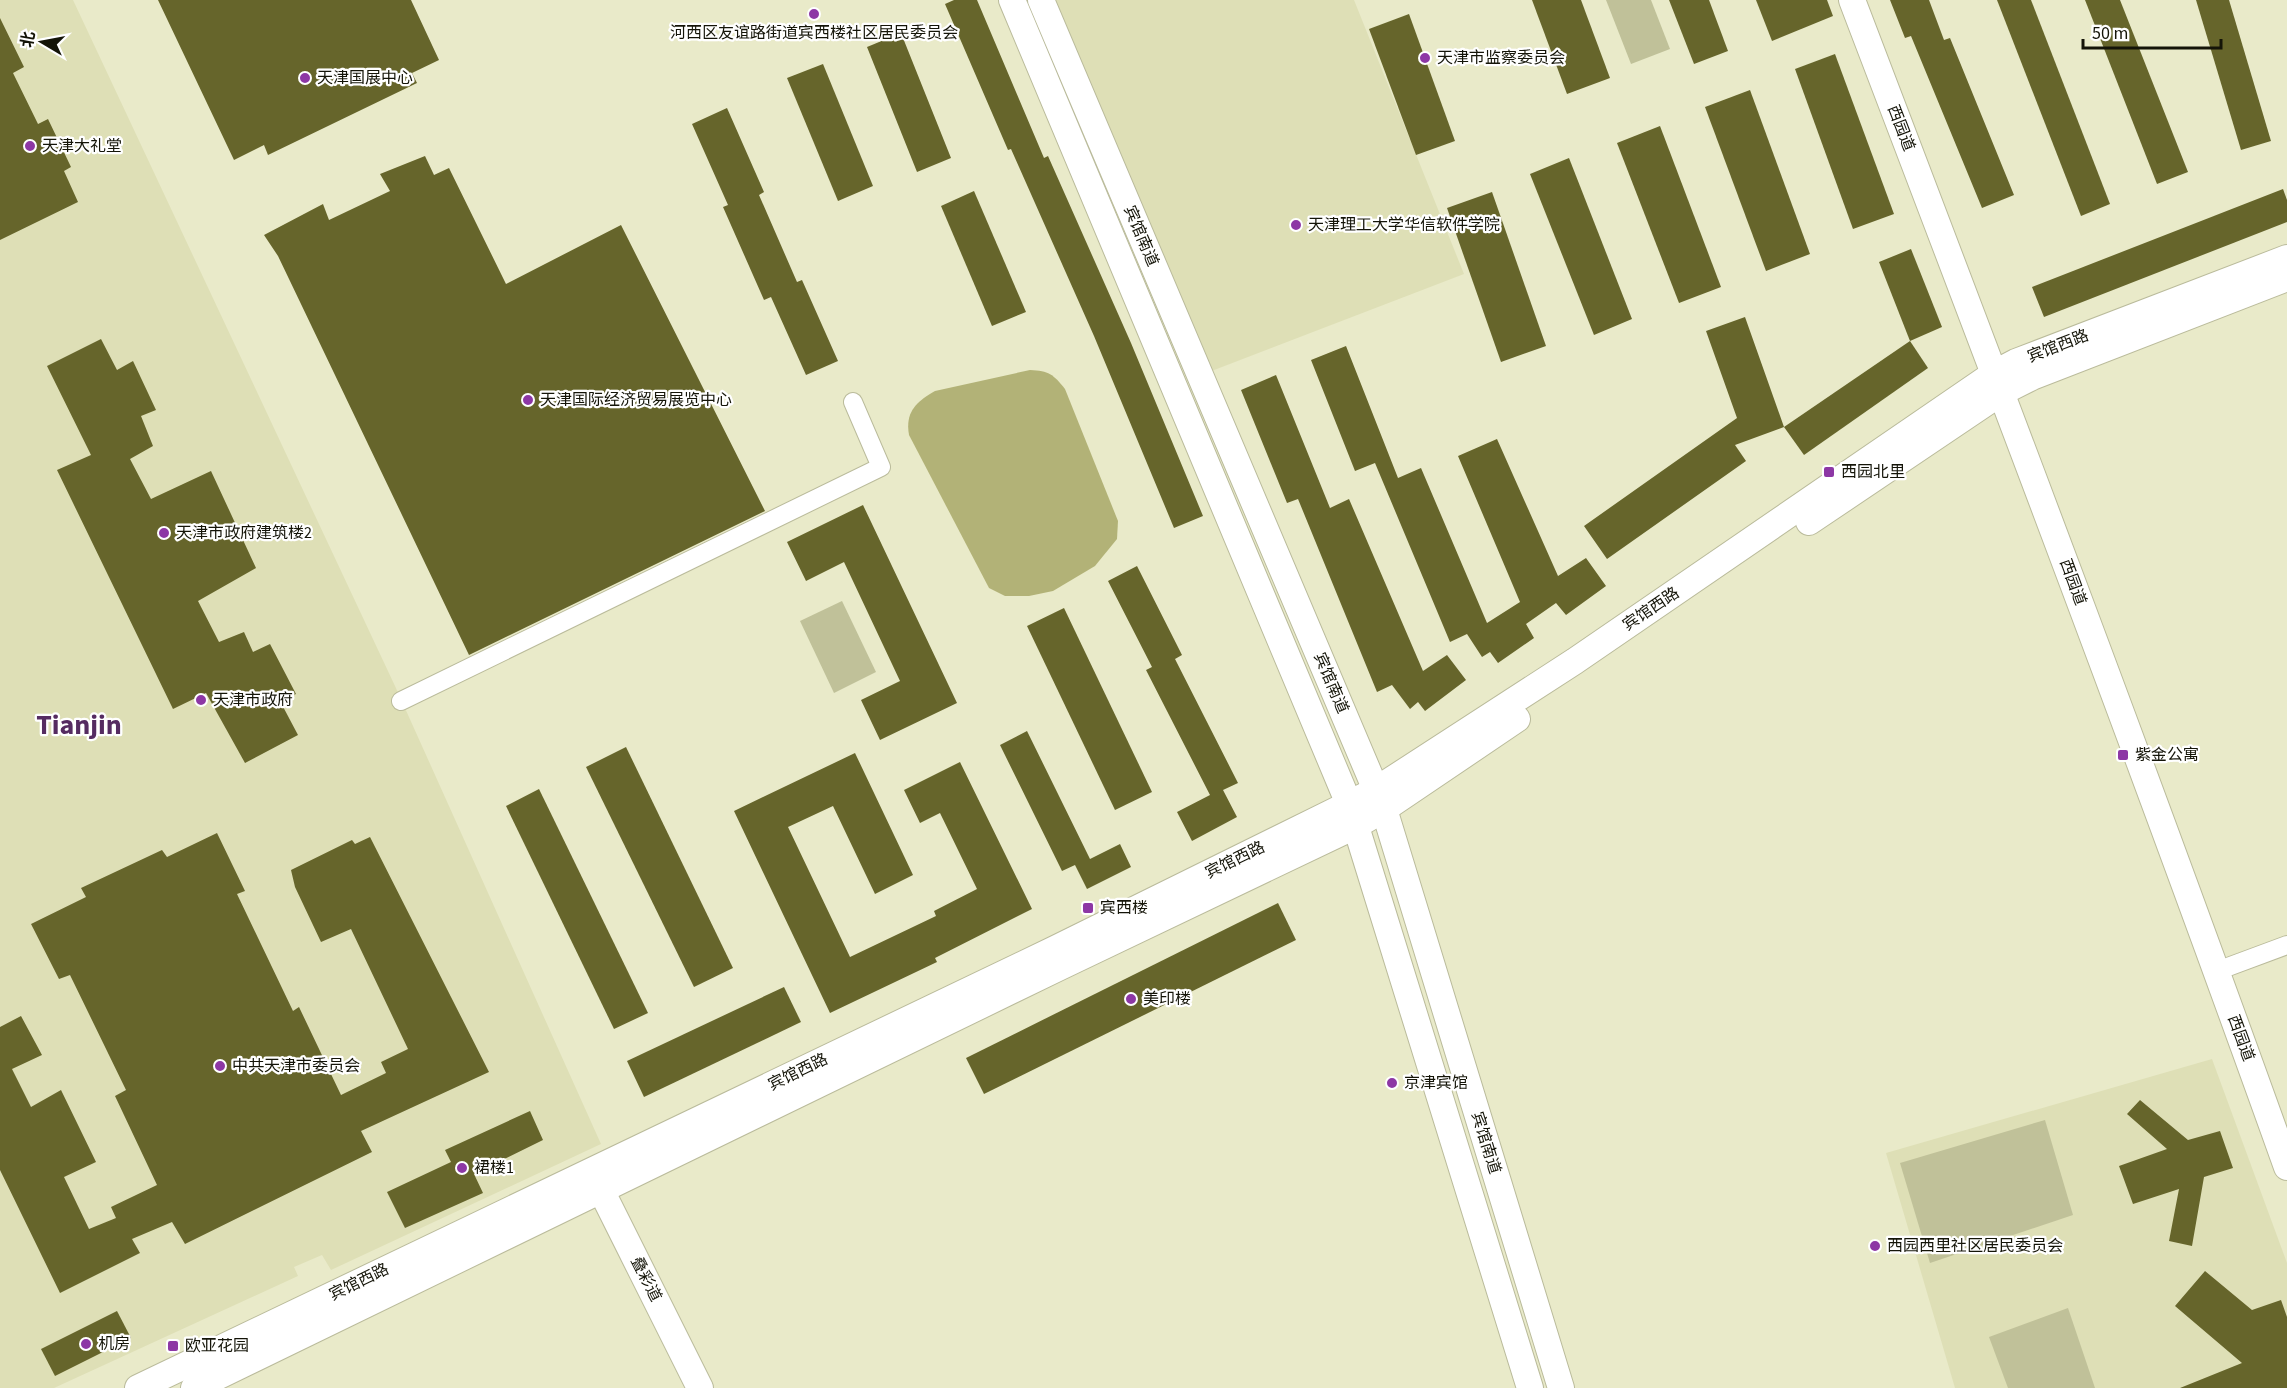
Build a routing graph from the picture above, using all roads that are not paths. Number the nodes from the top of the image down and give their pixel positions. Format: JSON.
{"nodes":[{"id":1,"x":1012,"y":0,"type":"edge"},
{"id":2,"x":1041,"y":0,"type":"edge"},
{"id":3,"x":1852,"y":0,"type":"edge"},
{"id":4,"x":1868,"y":0,"type":"edge"},
{"id":5,"x":2287,"y":258,"type":"edge"},
{"id":6,"x":2287,"y":278,"type":"edge"},
{"id":7,"x":2004,"y":385,"type":"junction"},
{"id":8,"x":853,"y":402,"type":"dead end"},
{"id":9,"x":1956,"y":412,"type":"junction"},
{"id":10,"x":2026,"y":433,"type":"junction"},
{"id":11,"x":401,"y":701,"type":"dead end"},
{"id":12,"x":1380,"y":800,"type":"junction"},
{"id":13,"x":1353,"y":815,"type":"junction"},
{"id":14,"x":2287,"y":945,"type":"edge"},
{"id":15,"x":2224,"y":968,"type":"junction"},
{"id":16,"x":2287,"y":1123,"type":"edge"},
{"id":17,"x":2287,"y":1167,"type":"edge"},
{"id":18,"x":596,"y":1181,"type":"junction"},
{"id":19,"x":138,"y":1388,"type":"edge"},
{"id":20,"x":194,"y":1388,"type":"edge"},
{"id":21,"x":700,"y":1388,"type":"edge"},
{"id":22,"x":1530,"y":1388,"type":"edge"},
{"id":23,"x":1561,"y":1388,"type":"edge"}],
"edges":[{"from":1,"to":13,"type":"main road","name":"宾馆南道"},
{"from":2,"to":12,"type":"main road","name":"宾馆南道"},
{"from":3,"to":7,"type":"main road","name":"西园道"},
{"from":4,"to":7,"type":"main road","name":"西园道"},
{"from":5,"to":7,"type":"main road","name":"宾馆西路"},
{"from":6,"to":7,"type":"main road","name":"宾馆西路"},
{"from":7,"to":9,"type":"main road"},
{"from":7,"to":10,"type":"main road","name":"西园道"},
{"from":8,"to":11,"type":"street"},
{"from":9,"to":10,"type":"main road"},
{"from":9,"to":12,"type":"main road","name":"宾馆西路"},
{"from":10,"to":15,"type":"main road","name":"西园道"},
{"from":12,"to":13,"type":"main road","name":"宾馆西路"},
{"from":12,"to":23,"type":"main road","name":"宾馆南道"},
{"from":13,"to":18,"type":"main road","name":"宾馆西路"},
{"from":13,"to":22,"type":"main road","name":"宾馆南道"},
{"from":14,"to":15,"type":"street"},
{"from":15,"to":16,"type":"main road","name":"西园道"},
{"from":15,"to":17,"type":"main road","name":"西园道"},
{"from":18,"to":19,"type":"main road","name":"宾馆西路"},
{"from":18,"to":20,"type":"main road","name":"宾馆西路"},
{"from":18,"to":21,"type":"main road","name":"叠彩道"}]}
